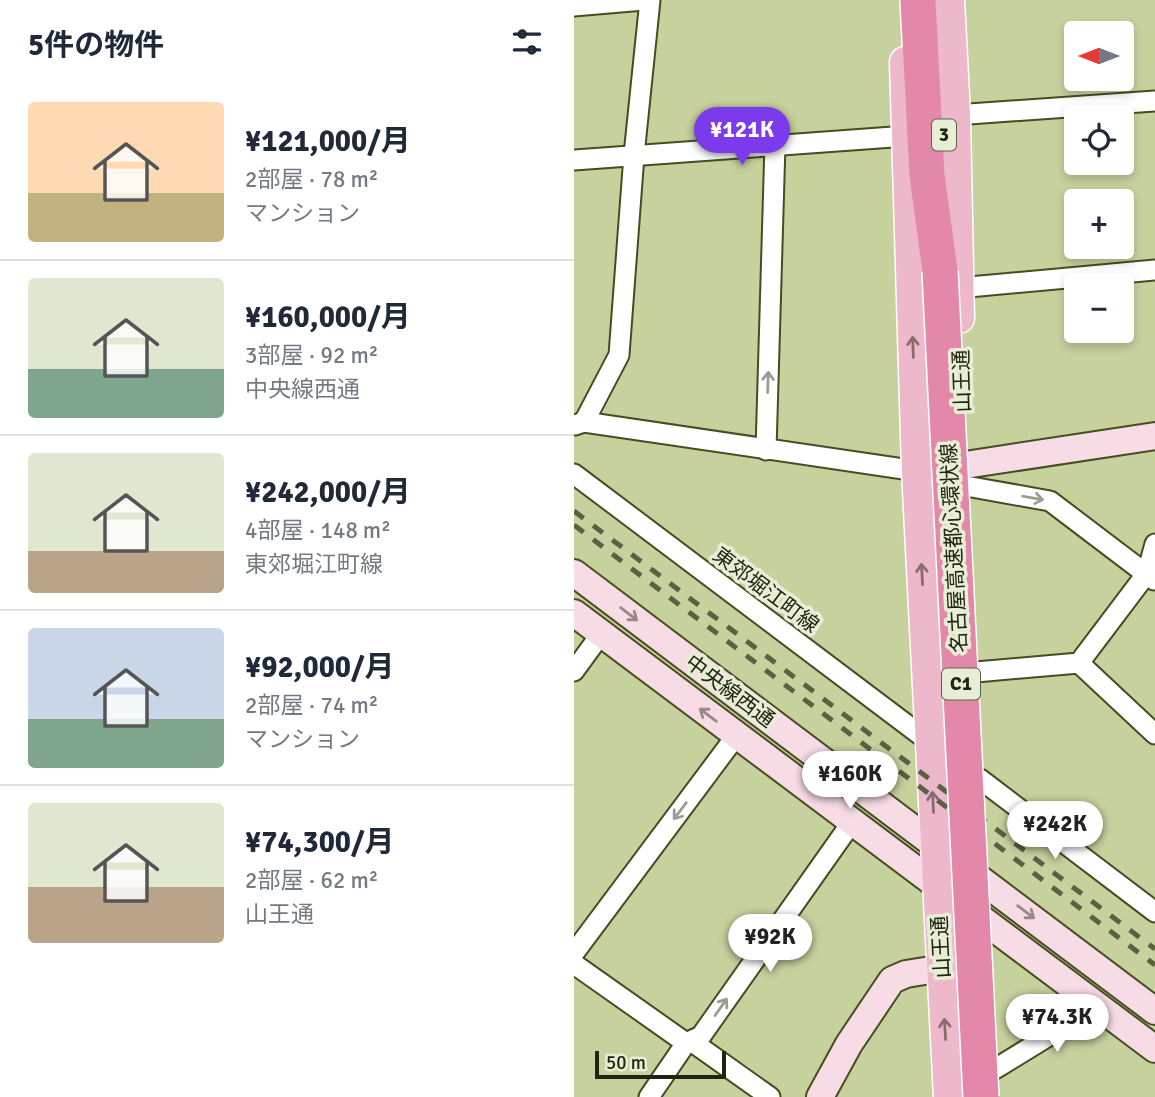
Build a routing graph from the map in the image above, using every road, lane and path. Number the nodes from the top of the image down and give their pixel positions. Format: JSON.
{"nodes":[{"id":1,"x":644,"y":0,"type":"edge"},
{"id":2,"x":650,"y":0,"type":"edge"},
{"id":3,"x":903,"y":0,"type":"edge"},
{"id":4,"x":918,"y":0,"type":"edge"},
{"id":5,"x":942,"y":0,"type":"edge"},
{"id":6,"x":949,"y":0,"type":"edge"},
{"id":7,"x":574,"y":6,"type":"edge"},
{"id":8,"x":1155,"y":101,"type":"edge"},
{"id":9,"x":954,"y":115,"type":"junction"},
{"id":10,"x":907,"y":136,"type":"junction"},
{"id":11,"x":775,"y":144,"type":"junction"},
{"id":12,"x":634,"y":155,"type":"junction"},
{"id":13,"x":574,"y":160,"type":"edge"},
{"id":14,"x":1155,"y":270,"type":"edge"},
{"id":15,"x":949,"y":279,"type":"junction"},
{"id":16,"x":579,"y":424,"type":"edge"},
{"id":17,"x":1155,"y":436,"type":"edge"},
{"id":18,"x":766,"y":450,"type":"junction"},
{"id":19,"x":918,"y":471,"type":"junction"},
{"id":20,"x":574,"y":474,"type":"edge"},
{"id":21,"x":966,"y":475,"type":"junction"},
{"id":22,"x":1155,"y":544,"type":"edge"},
{"id":23,"x":574,"y":573,"type":"edge"},
{"id":24,"x":1151,"y":577,"type":"edge"},
{"id":25,"x":574,"y":613,"type":"edge"},
{"id":26,"x":601,"y":634,"type":"junction"},
{"id":27,"x":1079,"y":663,"type":"junction"},
{"id":28,"x":574,"y":671,"type":"edge"},
{"id":29,"x":976,"y":672,"type":"junction"},
{"id":30,"x":1155,"y":734,"type":"edge"},
{"id":31,"x":736,"y":736,"type":"junction"},
{"id":32,"x":931,"y":743,"type":"junction"},
{"id":33,"x":980,"y":779,"type":"junction"},
{"id":34,"x":852,"y":822,"type":"junction"},
{"id":35,"x":935,"y":845,"type":"junction"},
{"id":36,"x":988,"y":884,"type":"junction"},
{"id":37,"x":937,"y":886,"type":"junction"},
{"id":38,"x":1155,"y":912,"type":"edge"},
{"id":39,"x":989,"y":923,"type":"junction"},
{"id":40,"x":574,"y":953,"type":"edge"},
{"id":41,"x":574,"y":964,"type":"edge"},
{"id":42,"x":943,"y":968,"type":"junction"},
{"id":43,"x":1099,"y":1005,"type":"junction"},
{"id":44,"x":1155,"y":1011,"type":"edge"},
{"id":45,"x":688,"y":1042,"type":"junction"},
{"id":46,"x":1155,"y":1049,"type":"edge"},
{"id":47,"x":990,"y":1088,"type":"edge"},
{"id":48,"x":649,"y":1097,"type":"edge"},
{"id":49,"x":770,"y":1097,"type":"edge"},
{"id":50,"x":820,"y":1097,"type":"edge"},
{"id":51,"x":949,"y":1097,"type":"edge"}],
"edges":[{"from":1,"to":7,"type":"street"},
{"from":2,"to":12,"type":"street"},
{"from":3,"to":10,"type":"main road","name":"山王通"},
{"from":4,"to":15,"type":"highway","name":"名古屋高速都心環状線","number":"C1"},
{"from":5,"to":15,"type":"highway","number":"3"},
{"from":6,"to":9,"type":"main road","name":"山王通"},
{"from":8,"to":9,"type":"street"},
{"from":9,"to":15,"type":"main road","name":"山王通"},
{"from":10,"to":11,"type":"street"},
{"from":19,"to":10,"type":"main road","name":"山王通","one_way":true},
{"from":11,"to":12,"type":"street"},
{"from":18,"to":11,"type":"street","one_way":true},
{"from":12,"to":13,"type":"street"},
{"from":12,"to":16,"type":"street"},
{"from":14,"to":15,"type":"street"},
{"from":15,"to":21,"type":"main road","name":"山王通"},
{"from":15,"to":47,"type":"highway","name":"名古屋高速都心環状線","number":"C1","bridge":true},
{"from":16,"to":18,"type":"street"},
{"from":17,"to":21,"type":"street"},
{"from":18,"to":19,"type":"street"},
{"from":32,"to":19,"type":"main road","name":"山王通","one_way":true},
{"from":20,"to":32,"type":"street","name":"東郊堀江町線"},
{"from":21,"to":24,"type":"street","one_way":true},
{"from":21,"to":29,"type":"main road","name":"山王通"},
{"from":22,"to":24,"type":"street"},
{"from":23,"to":35,"type":"street","name":"中央線西通","one_way":true},
{"from":24,"to":27,"type":"street"},
{"from":25,"to":26,"type":"street","name":"中央線西通"},
{"from":26,"to":28,"type":"street"},
{"from":31,"to":26,"type":"street","name":"中央線西通","one_way":true},
{"from":27,"to":29,"type":"street"},
{"from":27,"to":30,"type":"street"},
{"from":29,"to":33,"type":"main road","name":"山王通"},
{"from":31,"to":34,"type":"street","name":"中央線西通"},
{"from":31,"to":40,"type":"street","one_way":true},
{"from":35,"to":32,"type":"main road","name":"山王通","one_way":true},
{"from":33,"to":36,"type":"main road","name":"山王通"},
{"from":33,"to":38,"type":"street"},
{"from":34,"to":37,"type":"street","name":"中央線西通"},
{"from":45,"to":34,"type":"street","one_way":true},
{"from":35,"to":36,"type":"street","name":"中央線西通"},
{"from":35,"to":37,"type":"main road","name":"山王通"},
{"from":36,"to":39,"type":"main road","name":"山王通"},
{"from":36,"to":44,"type":"street","name":"中央線西通","one_way":true},
{"from":37,"to":39,"type":"street","name":"中央線西通"},
{"from":37,"to":42,"type":"main road","name":"山王通"},
{"from":39,"to":43,"type":"street","name":"中央線西通"},
{"from":39,"to":47,"type":"main road","name":"山王通"},
{"from":41,"to":45,"type":"street"},
{"from":42,"to":50,"type":"street"},
{"from":51,"to":42,"type":"main road","name":"山王通","one_way":true},
{"from":43,"to":46,"type":"street","name":"中央線西通"},
{"from":43,"to":47,"type":"street"},
{"from":45,"to":48,"type":"street"},
{"from":45,"to":49,"type":"street"}]}
